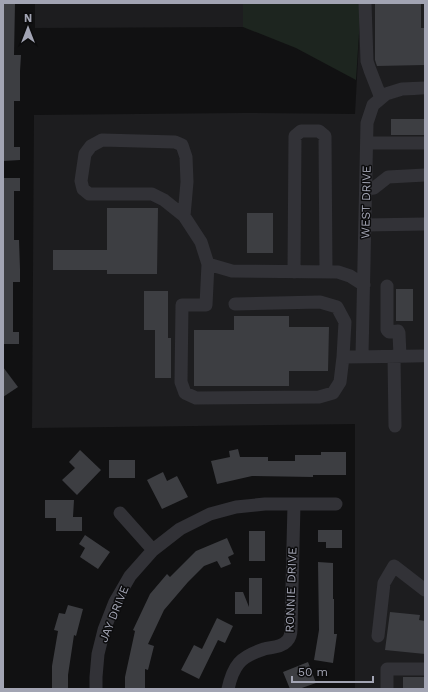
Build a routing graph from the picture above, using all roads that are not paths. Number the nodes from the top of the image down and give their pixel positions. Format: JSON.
{"nodes":[{"id":1,"x":365,"y":3,"type":"edge"},
{"id":2,"x":425,"y":88,"type":"edge"},
{"id":3,"x":381,"y":98,"type":"junction"},
{"id":4,"x":367,"y":143,"type":"junction"},
{"id":5,"x":425,"y":143,"type":"edge"},
{"id":6,"x":425,"y":175,"type":"edge"},
{"id":7,"x":366,"y":189,"type":"junction"},
{"id":8,"x":184,"y":216,"type":"junction"},
{"id":9,"x":425,"y":224,"type":"edge"},
{"id":10,"x":365,"y":225,"type":"junction"},
{"id":11,"x":208,"y":264,"type":"junction"},
{"id":12,"x":294,"y":272,"type":"junction"},
{"id":13,"x":326,"y":272,"type":"junction"},
{"id":14,"x":364,"y":286,"type":"junction"},
{"id":15,"x":387,"y":286,"type":"dead end"},
{"id":16,"x":235,"y":304,"type":"dead end"},
{"id":17,"x":362,"y":356,"type":"junction"},
{"id":18,"x":397,"y":356,"type":"junction"},
{"id":19,"x":425,"y":356,"type":"edge"},
{"id":20,"x":343,"y":357,"type":"junction"},
{"id":21,"x":395,"y":426,"type":"dead end"},
{"id":22,"x":294,"y":504,"type":"junction"},
{"id":23,"x":336,"y":504,"type":"dead end"},
{"id":24,"x":120,"y":513,"type":"dead end"},
{"id":25,"x":154,"y":550,"type":"junction"},
{"id":26,"x":425,"y":590,"type":"edge"},
{"id":27,"x":378,"y":636,"type":"dead end"},
{"id":28,"x":425,"y":669,"type":"edge"},
{"id":29,"x":96,"y":689,"type":"edge"},
{"id":30,"x":228,"y":689,"type":"edge"},
{"id":31,"x":387,"y":689,"type":"edge"}],
"edges":[{"from":1,"to":3,"type":"street"},
{"from":2,"to":3,"type":"street"},
{"from":3,"to":4,"type":"street","name":"WEST DRIVE"},
{"from":4,"to":5,"type":"street"},
{"from":4,"to":7,"type":"street","name":"WEST DRIVE"},
{"from":6,"to":7,"type":"street"},
{"from":7,"to":10,"type":"street","name":"WEST DRIVE"},
{"from":8,"to":8,"type":"street"},
{"from":8,"to":11,"type":"street"},
{"from":9,"to":10,"type":"street"},
{"from":10,"to":14,"type":"street","name":"WEST DRIVE"},
{"from":11,"to":12,"type":"street"},
{"from":11,"to":20,"type":"street"},
{"from":12,"to":13,"type":"street"},
{"from":12,"to":13,"type":"street"},
{"from":13,"to":14,"type":"street"},
{"from":14,"to":17,"type":"street","name":"WEST DRIVE"},
{"from":15,"to":18,"type":"street"},
{"from":16,"to":20,"type":"street"},
{"from":17,"to":18,"type":"street"},
{"from":17,"to":20,"type":"street"},
{"from":18,"to":19,"type":"street"},
{"from":18,"to":21,"type":"street"},
{"from":22,"to":23,"type":"street","name":"JAY DRIVE"},
{"from":22,"to":25,"type":"street","name":"JAY DRIVE"},
{"from":22,"to":30,"type":"street","name":"RONNIE DRIVE"},
{"from":24,"to":25,"type":"street"},
{"from":25,"to":29,"type":"street","name":"JAY DRIVE"},
{"from":26,"to":27,"type":"street"},
{"from":28,"to":31,"type":"street"}]}
